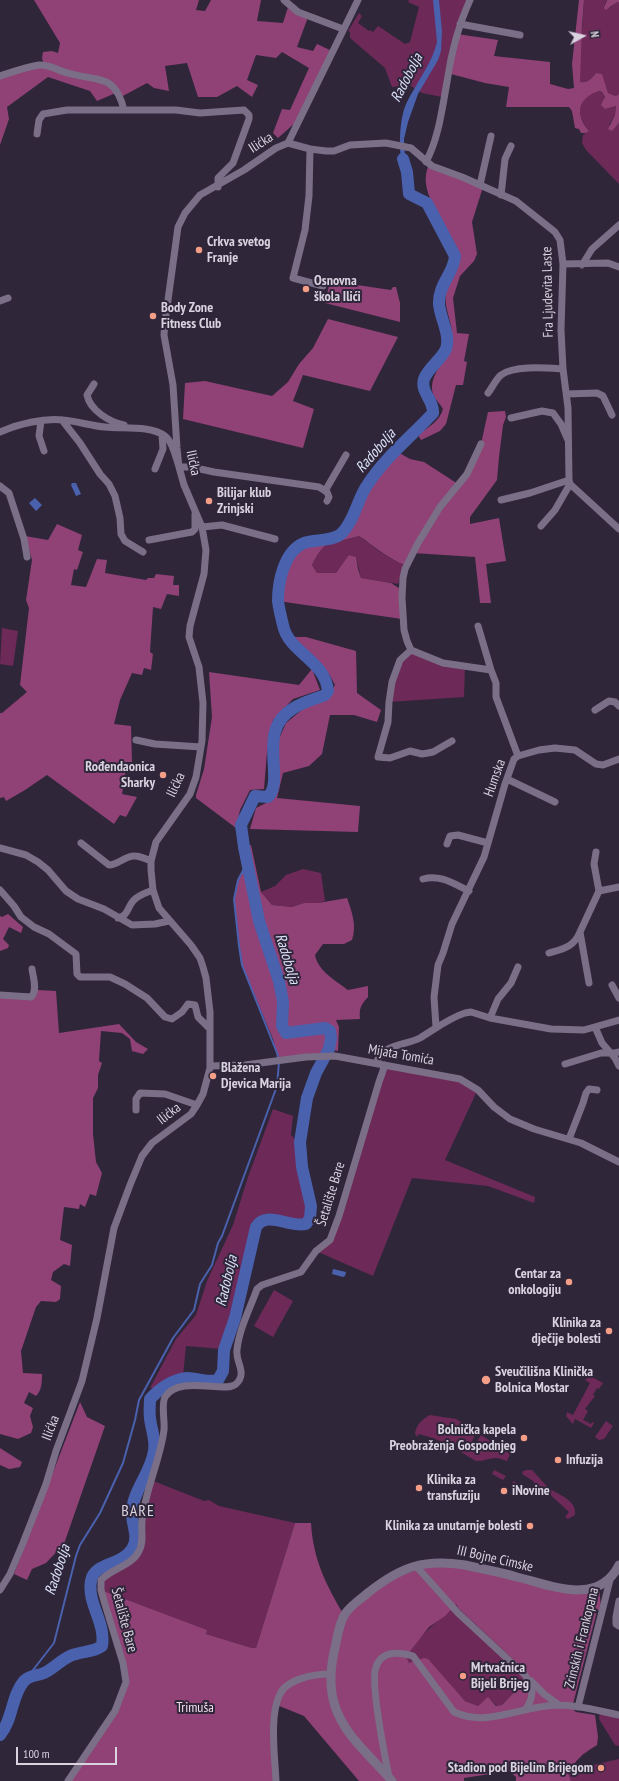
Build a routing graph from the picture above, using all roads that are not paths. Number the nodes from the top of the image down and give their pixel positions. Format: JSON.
{"nodes":[{"id":1,"x":284,"y":0,"type":"edge"},
{"id":2,"x":358,"y":0,"type":"edge"},
{"id":3,"x":470,"y":0,"type":"edge"},
{"id":4,"x":460,"y":24,"type":"junction"},
{"id":5,"x":343,"y":29,"type":"junction"},
{"id":6,"x":520,"y":36,"type":"dead end"},
{"id":7,"x":0,"y":76,"type":"edge"},
{"id":8,"x":124,"y":110,"type":"junction"},
{"id":9,"x":37,"y":134,"type":"dead end"},
{"id":10,"x":491,"y":136,"type":"dead end"},
{"id":11,"x":288,"y":143,"type":"junction"},
{"id":12,"x":511,"y":146,"type":"dead end"},
{"id":13,"x":310,"y":149,"type":"junction"},
{"id":14,"x":426,"y":162,"type":"junction"},
{"id":15,"x":480,"y":185,"type":"junction"},
{"id":16,"x":218,"y":186,"type":"junction"},
{"id":17,"x":501,"y":195,"type":"junction"},
{"id":18,"x":619,"y":225,"type":"edge"},
{"id":19,"x":563,"y":264,"type":"junction"},
{"id":20,"x":582,"y":265,"type":"junction"},
{"id":21,"x":619,"y":267,"type":"edge"},
{"id":22,"x":323,"y":286,"type":"dead end"},
{"id":23,"x":8,"y":298,"type":"dead end"},
{"id":24,"x":0,"y":301,"type":"edge"},
{"id":25,"x":563,"y":369,"type":"junction"},
{"id":26,"x":94,"y":384,"type":"dead end"},
{"id":27,"x":488,"y":393,"type":"dead end"},
{"id":28,"x":567,"y":394,"type":"junction"},
{"id":29,"x":612,"y":415,"type":"dead end"},
{"id":30,"x":511,"y":418,"type":"dead end"},
{"id":31,"x":62,"y":420,"type":"junction"},
{"id":32,"x":41,"y":421,"type":"junction"},
{"id":33,"x":134,"y":427,"type":"junction"},
{"id":34,"x":0,"y":432,"type":"edge"},
{"id":35,"x":162,"y":435,"type":"junction"},
{"id":36,"x":481,"y":444,"type":"dead end"},
{"id":37,"x":570,"y":445,"type":"junction"},
{"id":38,"x":44,"y":451,"type":"dead end"},
{"id":39,"x":346,"y":455,"type":"dead end"},
{"id":40,"x":179,"y":467,"type":"junction"},
{"id":41,"x":155,"y":469,"type":"dead end"},
{"id":42,"x":569,"y":482,"type":"junction"},
{"id":43,"x":0,"y":486,"type":"edge"},
{"id":44,"x":325,"y":491,"type":"junction"},
{"id":45,"x":500,"y":500,"type":"dead end"},
{"id":46,"x":327,"y":501,"type":"dead end"},
{"id":47,"x":195,"y":512,"type":"junction"},
{"id":48,"x":541,"y":526,"type":"dead end"},
{"id":49,"x":202,"y":527,"type":"junction"},
{"id":50,"x":619,"y":529,"type":"edge"},
{"id":51,"x":275,"y":539,"type":"dead end"},
{"id":52,"x":150,"y":540,"type":"dead end"},
{"id":53,"x":143,"y":552,"type":"dead end"},
{"id":54,"x":27,"y":557,"type":"dead end"},
{"id":55,"x":478,"y":626,"type":"dead end"},
{"id":56,"x":411,"y":650,"type":"junction"},
{"id":57,"x":491,"y":670,"type":"junction"},
{"id":58,"x":619,"y":706,"type":"edge"},
{"id":59,"x":595,"y":710,"type":"dead end"},
{"id":60,"x":136,"y":740,"type":"dead end"},
{"id":61,"x":452,"y":741,"type":"dead end"},
{"id":62,"x":201,"y":747,"type":"junction"},
{"id":63,"x":518,"y":756,"type":"junction"},
{"id":64,"x":619,"y":759,"type":"edge"},
{"id":65,"x":507,"y":779,"type":"junction"},
{"id":66,"x":556,"y":802,"type":"dead end"},
{"id":67,"x":81,"y":843,"type":"dead end"},
{"id":68,"x":488,"y":843,"type":"junction"},
{"id":69,"x":447,"y":844,"type":"dead end"},
{"id":70,"x":0,"y":848,"type":"edge"},
{"id":71,"x":596,"y":852,"type":"dead end"},
{"id":72,"x":151,"y":861,"type":"junction"},
{"id":73,"x":423,"y":879,"type":"dead end"},
{"id":74,"x":619,"y":887,"type":"edge"},
{"id":75,"x":0,"y":890,"type":"edge"},
{"id":76,"x":153,"y":890,"type":"junction"},
{"id":77,"x":599,"y":890,"type":"junction"},
{"id":78,"x":469,"y":891,"type":"junction"},
{"id":79,"x":118,"y":918,"type":"junction"},
{"id":80,"x":169,"y":921,"type":"junction"},
{"id":81,"x":580,"y":932,"type":"junction"},
{"id":82,"x":549,"y":953,"type":"dead end"},
{"id":83,"x":518,"y":967,"type":"dead end"},
{"id":84,"x":32,"y":969,"type":"dead end"},
{"id":85,"x":588,"y":983,"type":"dead end"},
{"id":86,"x":612,"y":985,"type":"dead end"},
{"id":87,"x":0,"y":995,"type":"edge"},
{"id":88,"x":619,"y":998,"type":"edge"},
{"id":89,"x":490,"y":1018,"type":"junction"},
{"id":90,"x":619,"y":1020,"type":"edge"},
{"id":91,"x":436,"y":1027,"type":"junction"},
{"id":92,"x":595,"y":1027,"type":"junction"},
{"id":93,"x":210,"y":1029,"type":"junction"},
{"id":94,"x":619,"y":1052,"type":"edge"},
{"id":95,"x":610,"y":1053,"type":"junction"},
{"id":96,"x":377,"y":1063,"type":"junction"},
{"id":97,"x":565,"y":1064,"type":"dead end"},
{"id":98,"x":385,"y":1065,"type":"junction"},
{"id":99,"x":210,"y":1066,"type":"junction"},
{"id":100,"x":619,"y":1066,"type":"edge"},
{"id":101,"x":597,"y":1090,"type":"dead end"},
{"id":102,"x":197,"y":1105,"type":"junction"},
{"id":103,"x":136,"y":1110,"type":"dead end"},
{"id":104,"x":569,"y":1139,"type":"junction"},
{"id":105,"x":619,"y":1162,"type":"edge"},
{"id":106,"x":619,"y":1565,"type":"edge"},
{"id":107,"x":416,"y":1566,"type":"junction"},
{"id":108,"x":611,"y":1576,"type":"junction"},
{"id":109,"x":0,"y":1590,"type":"edge"},
{"id":110,"x":619,"y":1601,"type":"edge"},
{"id":111,"x":619,"y":1626,"type":"edge"},
{"id":112,"x":330,"y":1674,"type":"junction"},
{"id":113,"x":525,"y":1675,"type":"junction"},
{"id":114,"x":560,"y":1705,"type":"junction"},
{"id":115,"x":578,"y":1707,"type":"junction"},
{"id":116,"x":526,"y":1709,"type":"junction"},
{"id":117,"x":619,"y":1715,"type":"edge"},
{"id":118,"x":391,"y":1779,"type":"edge"},
{"id":119,"x":68,"y":1781,"type":"edge"},
{"id":120,"x":276,"y":1781,"type":"edge"}],
"edges":[{"from":1,"to":5,"type":"street"},
{"from":2,"to":5,"type":"street","name":"Ilićka"},
{"from":3,"to":4,"type":"street"},
{"from":4,"to":6,"type":"street"},
{"from":4,"to":14,"type":"street"},
{"from":5,"to":11,"type":"street","name":"Ilićka"},
{"from":7,"to":8,"type":"street"},
{"from":8,"to":9,"type":"street"},
{"from":8,"to":16,"type":"street"},
{"from":10,"to":15,"type":"street"},
{"from":11,"to":13,"type":"street","name":"Fra Ljudevita Laste"},
{"from":11,"to":16,"type":"street","name":"Ilićka"},
{"from":12,"to":17,"type":"street"},
{"from":13,"to":14,"type":"street","name":"Fra Ljudevita Laste"},
{"from":13,"to":22,"type":"street"},
{"from":14,"to":15,"type":"street","name":"Fra Ljudevita Laste"},
{"from":15,"to":17,"type":"street","name":"Fra Ljudevita Laste"},
{"from":16,"to":40,"type":"street","name":"Ilićka"},
{"from":17,"to":19,"type":"street","name":"Fra Ljudevita Laste"},
{"from":18,"to":20,"type":"street"},
{"from":19,"to":20,"type":"street"},
{"from":19,"to":25,"type":"street","name":"Fra Ljudevita Laste"},
{"from":20,"to":21,"type":"street"},
{"from":23,"to":24,"type":"street"},
{"from":25,"to":27,"type":"street"},
{"from":25,"to":28,"type":"street","name":"Fra Ljudevita Laste"},
{"from":26,"to":33,"type":"street"},
{"from":28,"to":29,"type":"street"},
{"from":28,"to":37,"type":"street","name":"Fra Ljudevita Laste"},
{"from":30,"to":37,"type":"street"},
{"from":31,"to":32,"type":"street"},
{"from":31,"to":33,"type":"street"},
{"from":31,"to":53,"type":"street"},
{"from":32,"to":34,"type":"street"},
{"from":32,"to":38,"type":"street"},
{"from":33,"to":35,"type":"street"},
{"from":35,"to":40,"type":"street"},
{"from":35,"to":41,"type":"street"},
{"from":36,"to":56,"type":"street"},
{"from":37,"to":42,"type":"street","name":"Fra Ljudevita Laste"},
{"from":39,"to":44,"type":"street"},
{"from":40,"to":44,"type":"street"},
{"from":40,"to":47,"type":"street","name":"Ilićka"},
{"from":42,"to":45,"type":"street"},
{"from":42,"to":48,"type":"street"},
{"from":42,"to":50,"type":"street"},
{"from":43,"to":54,"type":"street"},
{"from":44,"to":46,"type":"street"},
{"from":47,"to":49,"type":"street","name":"Ilićka"},
{"from":47,"to":52,"type":"street"},
{"from":49,"to":51,"type":"street"},
{"from":49,"to":62,"type":"street","name":"Ilićka"},
{"from":55,"to":57,"type":"street"},
{"from":56,"to":57,"type":"street"},
{"from":56,"to":61,"type":"street"},
{"from":57,"to":63,"type":"street"},
{"from":58,"to":59,"type":"street"},
{"from":60,"to":62,"type":"street"},
{"from":62,"to":72,"type":"street","name":"Ilićka"},
{"from":63,"to":64,"type":"street","name":"Humska"},
{"from":63,"to":65,"type":"street","name":"Humska"},
{"from":65,"to":66,"type":"street"},
{"from":65,"to":68,"type":"street","name":"Humska"},
{"from":67,"to":72,"type":"street"},
{"from":68,"to":69,"type":"street"},
{"from":68,"to":78,"type":"street","name":"Humska"},
{"from":70,"to":79,"type":"street"},
{"from":71,"to":77,"type":"street"},
{"from":72,"to":76,"type":"street","name":"Ilićka"},
{"from":73,"to":78,"type":"street"},
{"from":74,"to":77,"type":"street"},
{"from":75,"to":93,"type":"street"},
{"from":76,"to":79,"type":"street"},
{"from":76,"to":80,"type":"street","name":"Ilićka"},
{"from":77,"to":81,"type":"street"},
{"from":78,"to":91,"type":"street","name":"Humska"},
{"from":79,"to":80,"type":"street"},
{"from":80,"to":93,"type":"street","name":"Ilićka"},
{"from":81,"to":82,"type":"street"},
{"from":81,"to":85,"type":"street"},
{"from":83,"to":89,"type":"street"},
{"from":84,"to":87,"type":"street"},
{"from":86,"to":88,"type":"street"},
{"from":89,"to":91,"type":"street"},
{"from":89,"to":92,"type":"street"},
{"from":90,"to":92,"type":"street"},
{"from":91,"to":96,"type":"street"},
{"from":92,"to":95,"type":"street"},
{"from":93,"to":99,"type":"street","name":"Ilićka"},
{"from":94,"to":95,"type":"street"},
{"from":95,"to":97,"type":"street"},
{"from":95,"to":100,"type":"street"},
{"from":96,"to":98,"type":"street","name":"Mijata Tomića"},
{"from":96,"to":99,"type":"street","name":"Mijata Tomića"},
{"from":98,"to":104,"type":"street","name":"Mijata Tomića"},
{"from":98,"to":119,"type":"street","name":"Šetalište Bare"},
{"from":99,"to":102,"type":"street","name":"Ilićka"},
{"from":101,"to":104,"type":"street"},
{"from":102,"to":103,"type":"street"},
{"from":102,"to":109,"type":"street","name":"Ilićka"},
{"from":104,"to":105,"type":"street","name":"Mijata Tomića"},
{"from":106,"to":108,"type":"street","name":"III Bojne Cimske"},
{"from":107,"to":108,"type":"street","name":"III Bojne Cimske"},
{"from":107,"to":112,"type":"street","name":"III Bojne Cimske"},
{"from":107,"to":113,"type":"street"},
{"from":108,"to":115,"type":"street","name":"Zrinskih i Frankopana"},
{"from":110,"to":111,"type":"street","name":"Zrinskih i Frankopana"},
{"from":112,"to":118,"type":"street","name":"III Bojne Cimske"},
{"from":112,"to":120,"type":"street"},
{"from":113,"to":114,"type":"street"},
{"from":113,"to":116,"type":"street"},
{"from":114,"to":115,"type":"street","name":"Zrinskih i Frankopana"},
{"from":114,"to":116,"type":"street","name":"Zrinskih i Frankopana"},
{"from":115,"to":117,"type":"street","name":"Zrinskih i Frankopana"},
{"from":116,"to":118,"type":"street","name":"Zrinskih i Frankopana"}]}
